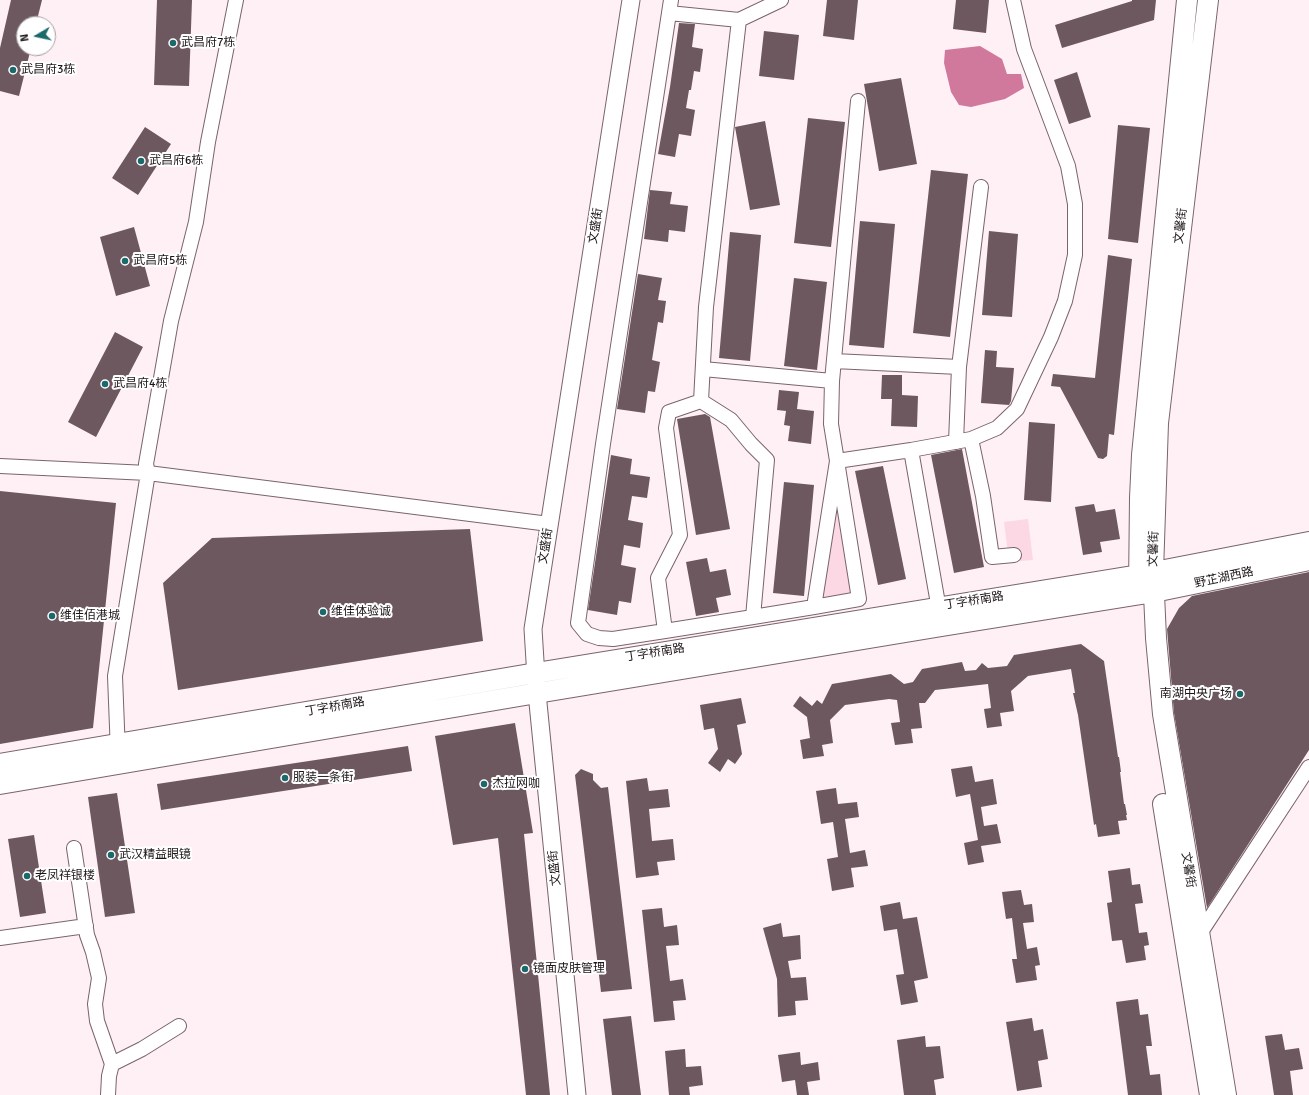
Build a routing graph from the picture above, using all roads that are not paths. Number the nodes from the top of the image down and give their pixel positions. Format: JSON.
{"nodes":[{"id":1,"x":236,"y":0,"type":"edge"},
{"id":2,"x":631,"y":0,"type":"edge"},
{"id":3,"x":1012,"y":0,"type":"edge"},
{"id":4,"x":1187,"y":0,"type":"edge"},
{"id":5,"x":1208,"y":0,"type":"edge"},
{"id":6,"x":776,"y":1,"type":"edge"},
{"id":7,"x":670,"y":7,"type":"edge"},
{"id":8,"x":739,"y":20,"type":"junction"},
{"id":9,"x":858,"y":101,"type":"dead end"},
{"id":10,"x":981,"y":187,"type":"dead end"},
{"id":11,"x":834,"y":362,"type":"junction"},
{"id":12,"x":958,"y":367,"type":"junction"},
{"id":13,"x":703,"y":369,"type":"junction"},
{"id":14,"x":832,"y":381,"type":"junction"},
{"id":15,"x":701,"y":401,"type":"junction"},
{"id":16,"x":971,"y":439,"type":"junction"},
{"id":17,"x":956,"y":442,"type":"junction"},
{"id":18,"x":911,"y":450,"type":"junction"},
{"id":19,"x":837,"y":461,"type":"junction"},
{"id":20,"x":0,"y":466,"type":"edge"},
{"id":21,"x":148,"y":473,"type":"junction"},
{"id":22,"x":549,"y":524,"type":"junction"},
{"id":23,"x":1309,"y":542,"type":"edge"},
{"id":24,"x":1014,"y":555,"type":"dead end"},
{"id":25,"x":1309,"y":560,"type":"edge"},
{"id":26,"x":1146,"y":573,"type":"junction"},
{"id":27,"x":1147,"y":593,"type":"junction"},
{"id":28,"x":814,"y":607,"type":"junction"},
{"id":29,"x":940,"y":616,"type":"junction"},
{"id":30,"x":754,"y":617,"type":"junction"},
{"id":31,"x":665,"y":631,"type":"junction"},
{"id":32,"x":536,"y":673,"type":"junction"},
{"id":33,"x":537,"y":693,"type":"junction"},
{"id":34,"x":118,"y":744,"type":"junction"},
{"id":35,"x":0,"y":764,"type":"edge"},
{"id":36,"x":118,"y":764,"type":"junction"},
{"id":37,"x":1309,"y":767,"type":"edge"},
{"id":38,"x":0,"y":784,"type":"edge"},
{"id":39,"x":74,"y":848,"type":"dead end"},
{"id":40,"x":86,"y":926,"type":"junction"},
{"id":41,"x":1199,"y":935,"type":"junction"},
{"id":42,"x":0,"y":938,"type":"edge"},
{"id":43,"x":179,"y":1026,"type":"dead end"},
{"id":44,"x":112,"y":1064,"type":"junction"},
{"id":45,"x":108,"y":1095,"type":"edge"},
{"id":46,"x":577,"y":1095,"type":"edge"},
{"id":47,"x":1210,"y":1095,"type":"edge"},
{"id":48,"x":1226,"y":1095,"type":"edge"}],
"edges":[{"from":1,"to":21,"type":"street"},
{"from":2,"to":22,"type":"street","name":"文盛街"},
{"from":3,"to":16,"type":"street"},
{"from":4,"to":26,"type":"main road","name":"文馨街"},
{"from":5,"to":26,"type":"main road","name":"文馨街"},
{"from":6,"to":8,"type":"street"},
{"from":7,"to":8,"type":"street"},
{"from":7,"to":31,"type":"street"},
{"from":8,"to":13,"type":"street"},
{"from":9,"to":11,"type":"street"},
{"from":10,"to":12,"type":"street"},
{"from":11,"to":12,"type":"street"},
{"from":11,"to":14,"type":"street"},
{"from":12,"to":17,"type":"street"},
{"from":13,"to":14,"type":"street"},
{"from":13,"to":15,"type":"street"},
{"from":14,"to":19,"type":"street"},
{"from":15,"to":30,"type":"street"},
{"from":15,"to":31,"type":"street"},
{"from":16,"to":17,"type":"street"},
{"from":16,"to":24,"type":"street"},
{"from":17,"to":18,"type":"street"},
{"from":18,"to":19,"type":"street"},
{"from":18,"to":29,"type":"street"},
{"from":19,"to":28,"type":"street"},
{"from":19,"to":28,"type":"street"},
{"from":20,"to":21,"type":"street"},
{"from":21,"to":22,"type":"street"},
{"from":21,"to":34,"type":"street"},
{"from":22,"to":32,"type":"street","name":"文盛街"},
{"from":23,"to":26,"type":"main road","name":"丁字桥南路"},
{"from":25,"to":27,"type":"main road","name":"野芷湖西路"},
{"from":26,"to":27,"type":"main road","name":"文馨街"},
{"from":26,"to":29,"type":"main road","name":"丁字桥南路"},
{"from":27,"to":29,"type":"main road","name":"丁字桥南路"},
{"from":27,"to":41,"type":"main road","name":"文馨街"},
{"from":27,"to":47,"type":"main road","name":"文馨街"},
{"from":28,"to":30,"type":"street"},
{"from":29,"to":32,"type":"main road","name":"丁字桥南路"},
{"from":29,"to":33,"type":"main road","name":"丁字桥南路"},
{"from":30,"to":31,"type":"street"},
{"from":32,"to":33,"type":"street","name":"文盛街"},
{"from":32,"to":34,"type":"main road","name":"丁字桥南路"},
{"from":33,"to":36,"type":"main road","name":"丁字桥南路"},
{"from":33,"to":46,"type":"street","name":"文盛街"},
{"from":34,"to":35,"type":"main road","name":"丁字桥南路"},
{"from":34,"to":36,"type":"street"},
{"from":36,"to":38,"type":"main road","name":"丁字桥南路"},
{"from":37,"to":41,"type":"street"},
{"from":39,"to":40,"type":"street"},
{"from":40,"to":42,"type":"street"},
{"from":40,"to":44,"type":"street"},
{"from":41,"to":48,"type":"main road","name":"文馨街"},
{"from":43,"to":44,"type":"street"},
{"from":44,"to":45,"type":"street"}]}
